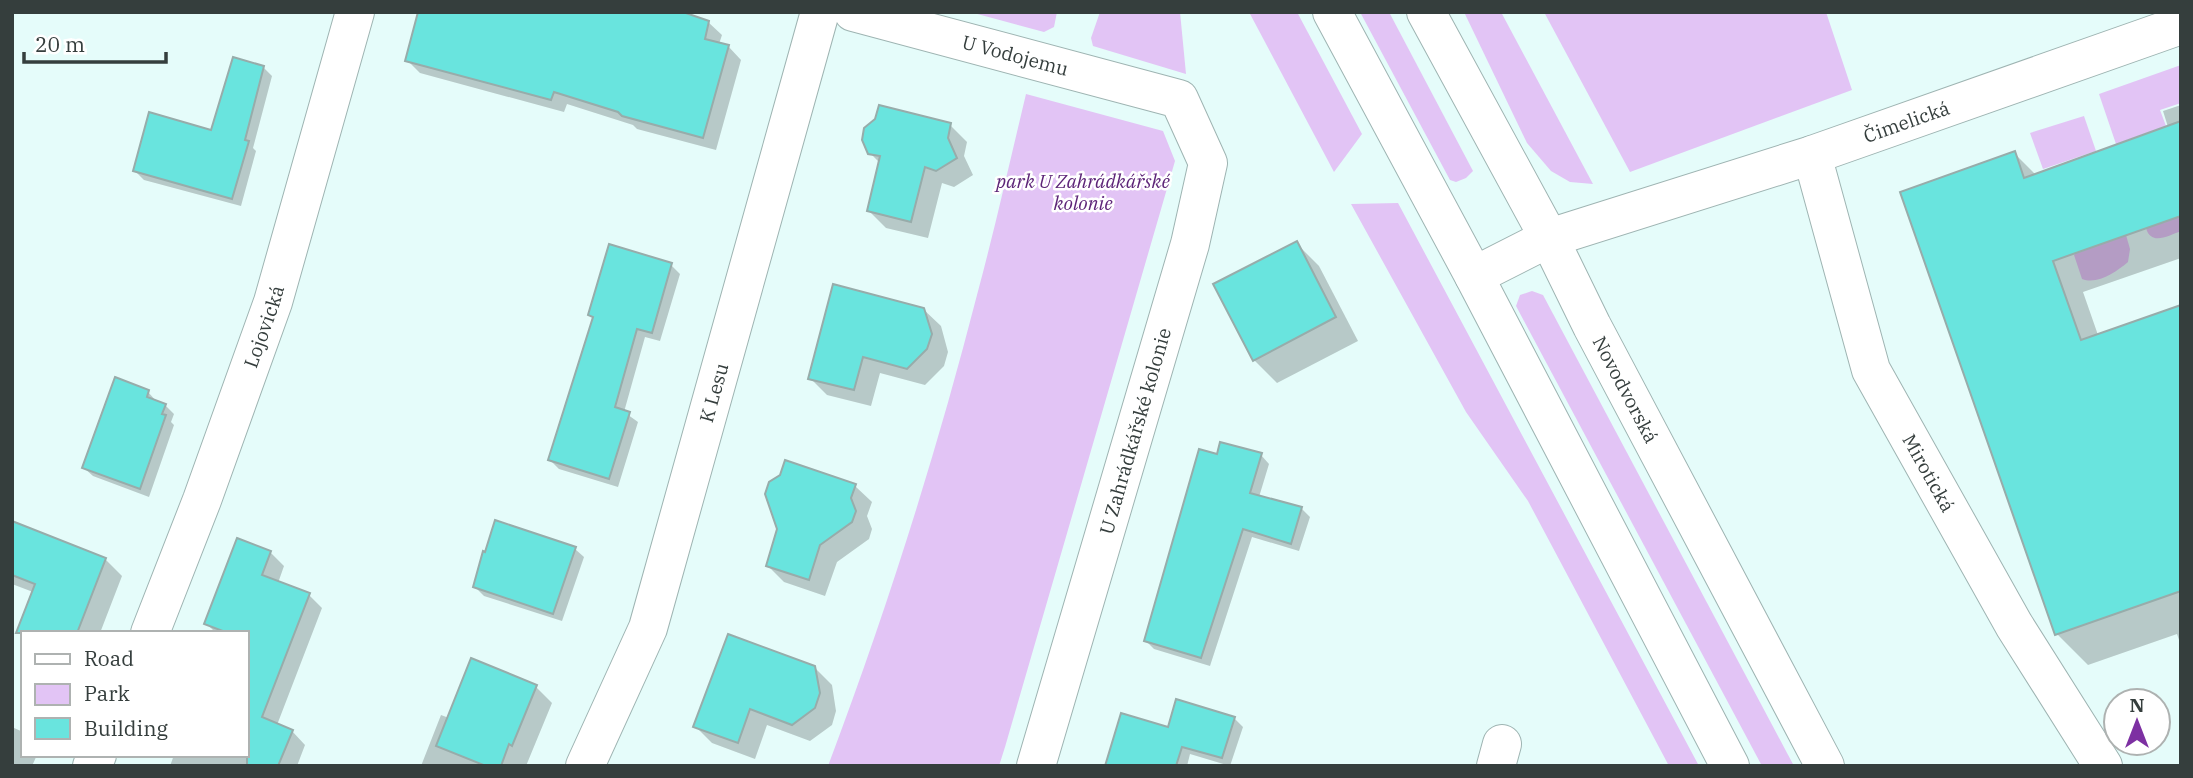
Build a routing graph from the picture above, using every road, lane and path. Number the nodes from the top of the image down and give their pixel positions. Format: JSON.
{"nodes":[{"id":1,"x":355,"y":12,"type":"edge"},
{"id":2,"x":820,"y":12,"type":"edge"},
{"id":3,"x":853,"y":12,"type":"edge"},
{"id":4,"x":1332,"y":12,"type":"edge"},
{"id":5,"x":1426,"y":12,"type":"edge"},
{"id":6,"x":2181,"y":26,"type":"edge"},
{"id":7,"x":1179,"y":99,"type":"joint"},
{"id":8,"x":1812,"y":155,"type":"junction"},
{"id":9,"x":1549,"y":238,"type":"junction"},
{"id":10,"x":1474,"y":276,"type":"junction"},
{"id":11,"x":151,"y":631,"type":"edge"},
{"id":12,"x":584,"y":766,"type":"edge"},
{"id":13,"x":1036,"y":766,"type":"edge"},
{"id":14,"x":1730,"y":766,"type":"edge"},
{"id":15,"x":1825,"y":766,"type":"edge"},
{"id":16,"x":2103,"y":766,"type":"edge"}],
"edges":[{"from":1,"to":11,"type":"street","name":"Lojovická"},
{"from":2,"to":12,"type":"street","name":"K Lesu"},
{"from":3,"to":7,"type":"street","name":"U Vodojemu"},
{"from":4,"to":10,"type":"street"},
{"from":5,"to":9,"type":"street","name":"Novodvorská"},
{"from":6,"to":8,"type":"street","name":"Čimelická"},
{"from":7,"to":13,"type":"street","name":"U Zahrádkářské kolonie"},
{"from":8,"to":9,"type":"street","name":"Čimelická"},
{"from":8,"to":16,"type":"street","name":"Mirotická"},
{"from":9,"to":10,"type":"street"},
{"from":9,"to":15,"type":"street","name":"Novodvorská"},
{"from":10,"to":14,"type":"street"}]}
